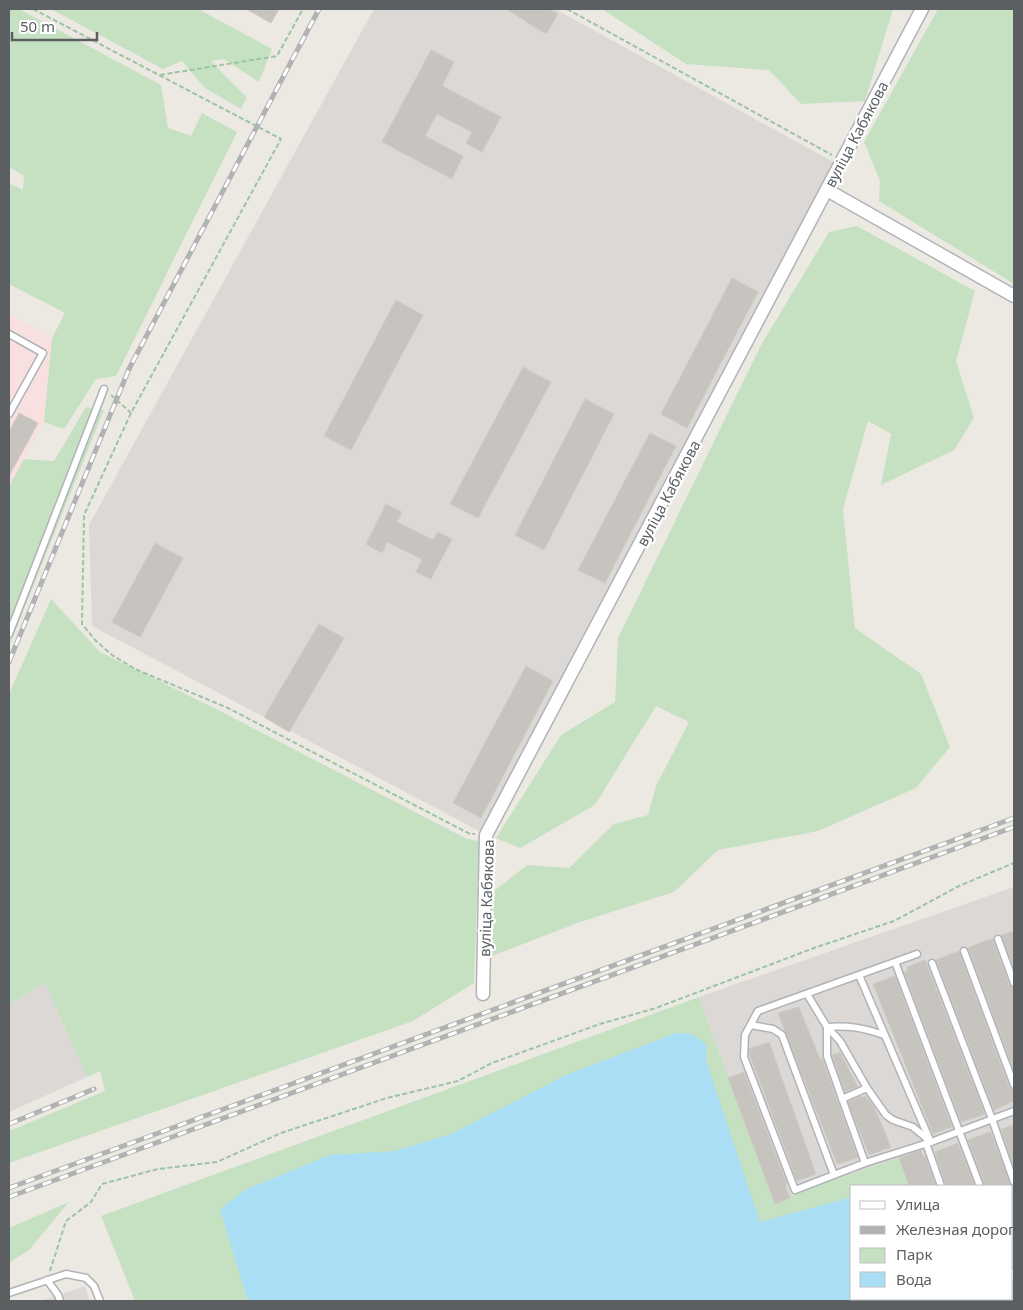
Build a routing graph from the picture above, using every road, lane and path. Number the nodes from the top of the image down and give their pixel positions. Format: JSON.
{"nodes":[{"id":1,"x":32,"y":9,"type":"edge"},
{"id":2,"x":303,"y":9,"type":"edge"},
{"id":3,"x":567,"y":9,"type":"edge"},
{"id":4,"x":922,"y":9,"type":"edge"},
{"id":5,"x":159,"y":75,"type":"junction"},
{"id":6,"x":842,"y":161,"type":"junction"},
{"id":7,"x":827,"y":190,"type":"junction"},
{"id":8,"x":1014,"y":296,"type":"edge"},
{"id":9,"x":9,"y":334,"type":"edge"},
{"id":10,"x":104,"y":389,"type":"joint"},
{"id":11,"x":131,"y":413,"type":"junction"},
{"id":12,"x":9,"y":414,"type":"edge"},
{"id":13,"x":9,"y":634,"type":"edge"},
{"id":14,"x":486,"y":835,"type":"junction"},
{"id":15,"x":1014,"y":863,"type":"edge"},
{"id":16,"x":998,"y":939,"type":"dead end"},
{"id":17,"x":964,"y":951,"type":"dead end"},
{"id":18,"x":917,"y":954,"type":"dead end"},
{"id":19,"x":895,"y":962,"type":"junction"},
{"id":20,"x":932,"y":963,"type":"dead end"},
{"id":21,"x":859,"y":975,"type":"junction"},
{"id":22,"x":1014,"y":983,"type":"edge"},
{"id":23,"x":483,"y":994,"type":"dead end"},
{"id":24,"x":807,"y":994,"type":"junction"},
{"id":25,"x":751,"y":1025,"type":"junction"},
{"id":26,"x":827,"y":1027,"type":"junction"},
{"id":27,"x":884,"y":1035,"type":"junction"},
{"id":28,"x":1014,"y":1085,"type":"edge"},
{"id":29,"x":867,"y":1088,"type":"junction"},
{"id":30,"x":842,"y":1099,"type":"junction"},
{"id":31,"x":1014,"y":1111,"type":"edge"},
{"id":32,"x":992,"y":1119,"type":"junction"},
{"id":33,"x":960,"y":1131,"type":"junction"},
{"id":34,"x":928,"y":1142,"type":"junction"},
{"id":35,"x":865,"y":1163,"type":"junction"},
{"id":36,"x":834,"y":1175,"type":"junction"},
{"id":37,"x":1014,"y":1182,"type":"edge"},
{"id":38,"x":941,"y":1185,"type":"edge"},
{"id":39,"x":980,"y":1185,"type":"edge"},
{"id":40,"x":47,"y":1280,"type":"junction"},
{"id":41,"x":9,"y":1293,"type":"edge"},
{"id":42,"x":60,"y":1301,"type":"edge"},
{"id":43,"x":100,"y":1301,"type":"edge"}],
"edges":[{"from":1,"to":5,"type":"path"},
{"from":2,"to":5,"type":"path"},
{"from":3,"to":6,"type":"path"},
{"from":4,"to":6,"type":"street","name":"вуліца Кабякова"},
{"from":5,"to":11,"type":"path"},
{"from":6,"to":7,"type":"street","name":"вуліца Кабякова"},
{"from":7,"to":8,"type":"street"},
{"from":7,"to":14,"type":"street","name":"вуліца Кабякова"},
{"from":9,"to":12,"type":"lane"},
{"from":10,"to":11,"type":"path"},
{"from":10,"to":13,"type":"lane"},
{"from":11,"to":14,"type":"path"},
{"from":14,"to":23,"type":"street","name":"вуліца Кабякова"},
{"from":15,"to":40,"type":"path"},
{"from":16,"to":22,"type":"lane"},
{"from":17,"to":28,"type":"lane"},
{"from":18,"to":19,"type":"lane"},
{"from":19,"to":21,"type":"lane"},
{"from":19,"to":33,"type":"lane"},
{"from":20,"to":32,"type":"lane"},
{"from":21,"to":24,"type":"lane"},
{"from":21,"to":27,"type":"lane"},
{"from":24,"to":25,"type":"lane"},
{"from":24,"to":26,"type":"lane"},
{"from":25,"to":36,"type":"lane"},
{"from":25,"to":36,"type":"lane"},
{"from":26,"to":27,"type":"lane"},
{"from":26,"to":29,"type":"lane"},
{"from":26,"to":30,"type":"lane"},
{"from":27,"to":34,"type":"lane"},
{"from":29,"to":30,"type":"lane"},
{"from":29,"to":34,"type":"lane"},
{"from":30,"to":35,"type":"lane"},
{"from":31,"to":32,"type":"lane"},
{"from":32,"to":33,"type":"lane"},
{"from":32,"to":37,"type":"lane"},
{"from":33,"to":34,"type":"lane"},
{"from":33,"to":39,"type":"lane"},
{"from":34,"to":35,"type":"lane"},
{"from":34,"to":38,"type":"lane"},
{"from":35,"to":36,"type":"lane"},
{"from":40,"to":41,"type":"lane"},
{"from":40,"to":42,"type":"lane"},
{"from":40,"to":43,"type":"lane"}]}
